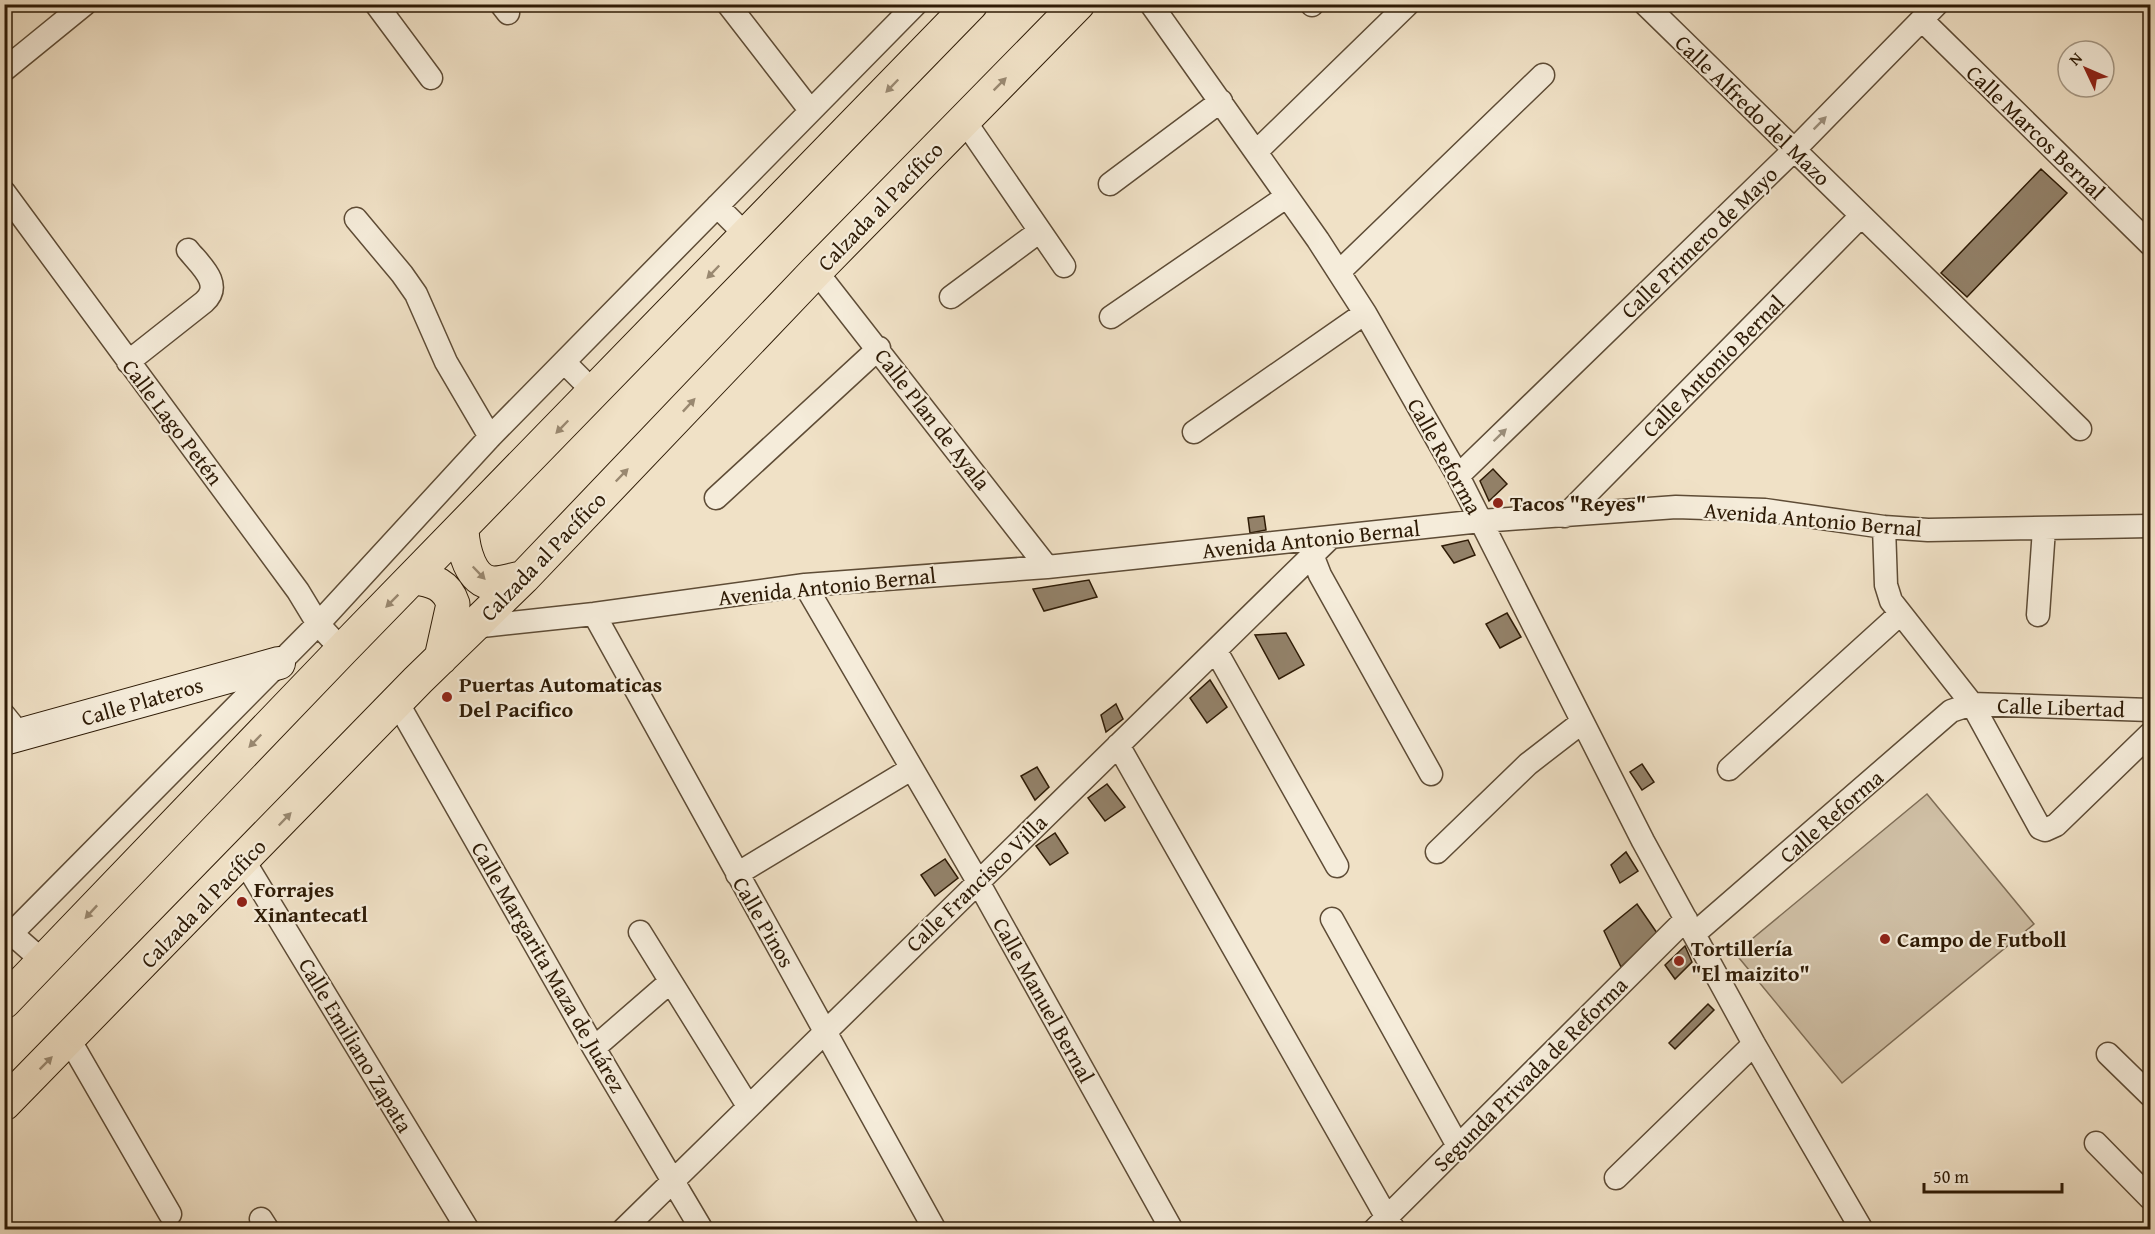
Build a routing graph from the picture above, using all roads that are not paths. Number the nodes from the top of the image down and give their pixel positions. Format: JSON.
{"nodes":[{"id":1,"x":85,"y":4,"type":"edge"},
{"id":2,"x":376,"y":4,"type":"edge"},
{"id":3,"x":728,"y":4,"type":"edge"},
{"id":4,"x":916,"y":4,"type":"edge"},
{"id":5,"x":971,"y":4,"type":"edge"},
{"id":6,"x":1078,"y":4,"type":"edge"},
{"id":7,"x":1151,"y":4,"type":"edge"},
{"id":8,"x":1408,"y":4,"type":"edge"},
{"id":9,"x":1645,"y":4,"type":"edge"},
{"id":10,"x":1930,"y":12,"type":"edge"},
{"id":11,"x":4,"y":70,"type":"edge"},
{"id":12,"x":1543,"y":75,"type":"dead end"},
{"id":13,"x":430,"y":78,"type":"dead end"},
{"id":14,"x":1221,"y":101,"type":"junction"},
{"id":15,"x":810,"y":110,"type":"junction"},
{"id":16,"x":964,"y":120,"type":"junction"},
{"id":17,"x":1794,"y":150,"type":"junction"},
{"id":18,"x":1256,"y":152,"type":"junction"},
{"id":19,"x":1110,"y":184,"type":"dead end"},
{"id":20,"x":4,"y":192,"type":"edge"},
{"id":21,"x":1286,"y":197,"type":"junction"},
{"id":22,"x":717,"y":206,"type":"junction"},
{"id":23,"x":1861,"y":216,"type":"junction"},
{"id":24,"x":356,"y":219,"type":"dead end"},
{"id":25,"x":1040,"y":231,"type":"junction"},
{"id":26,"x":747,"y":236,"type":"junction"},
{"id":27,"x":2151,"y":244,"type":"edge"},
{"id":28,"x":188,"y":250,"type":"dead end"},
{"id":29,"x":1064,"y":266,"type":"dead end"},
{"id":30,"x":816,"y":271,"type":"junction"},
{"id":31,"x":1339,"y":272,"type":"junction"},
{"id":32,"x":951,"y":297,"type":"dead end"},
{"id":33,"x":1365,"y":313,"type":"junction"},
{"id":34,"x":1111,"y":318,"type":"dead end"},
{"id":35,"x":879,"y":348,"type":"junction"},
{"id":36,"x":128,"y":362,"type":"junction"},
{"id":37,"x":564,"y":362,"type":"junction"},
{"id":38,"x":595,"y":393,"type":"junction"},
{"id":39,"x":2080,"y":429,"type":"dead end"},
{"id":40,"x":1194,"y":432,"type":"dead end"},
{"id":41,"x":490,"y":437,"type":"junction"},
{"id":42,"x":1458,"y":476,"type":"junction"},
{"id":43,"x":716,"y":498,"type":"dead end"},
{"id":44,"x":1565,"y":516,"type":"junction"},
{"id":45,"x":1481,"y":521,"type":"junction"},
{"id":46,"x":2151,"y":526,"type":"edge"},
{"id":47,"x":1884,"y":527,"type":"junction"},
{"id":48,"x":2044,"y":529,"type":"junction"},
{"id":49,"x":462,"y":530,"type":"junction"},
{"id":50,"x":403,"y":531,"type":"junction"},
{"id":51,"x":1330,"y":538,"type":"junction"},
{"id":52,"x":1313,"y":557,"type":"junction"},
{"id":53,"x":1047,"y":567,"type":"junction"},
{"id":54,"x":424,"y":569,"type":"junction"},
{"id":55,"x":522,"y":578,"type":"junction"},
{"id":56,"x":805,"y":585,"type":"junction"},
{"id":57,"x":594,"y":614,"type":"junction"},
{"id":58,"x":1900,"y":614,"type":"junction"},
{"id":59,"x":2038,"y":615,"type":"dead end"},
{"id":60,"x":318,"y":624,"type":"junction"},
{"id":61,"x":473,"y":627,"type":"junction"},
{"id":62,"x":342,"y":650,"type":"junction"},
{"id":63,"x":1215,"y":651,"type":"junction"},
{"id":64,"x":441,"y":660,"type":"junction"},
{"id":65,"x":279,"y":663,"type":"junction"},
{"id":66,"x":397,"y":702,"type":"junction"},
{"id":67,"x":1972,"y":704,"type":"junction"},
{"id":68,"x":2151,"y":710,"type":"edge"},
{"id":69,"x":1581,"y":723,"type":"junction"},
{"id":70,"x":10,"y":730,"type":"edge"},
{"id":71,"x":2151,"y":734,"type":"edge"},
{"id":72,"x":1118,"y":745,"type":"junction"},
{"id":73,"x":911,"y":769,"type":"junction"},
{"id":74,"x":1729,"y":769,"type":"dead end"},
{"id":75,"x":1431,"y":774,"type":"dead end"},
{"id":76,"x":97,"y":847,"type":"junction"},
{"id":77,"x":1437,"y":852,"type":"dead end"},
{"id":78,"x":244,"y":861,"type":"junction"},
{"id":79,"x":1337,"y":866,"type":"dead end"},
{"id":80,"x":127,"y":874,"type":"junction"},
{"id":81,"x":737,"y":874,"type":"junction"},
{"id":82,"x":977,"y":880,"type":"junction"},
{"id":83,"x":1332,"y":919,"type":"dead end"},
{"id":84,"x":1690,"y":927,"type":"junction"},
{"id":85,"x":640,"y":932,"type":"dead end"},
{"id":86,"x":7,"y":934,"type":"edge"},
{"id":87,"x":44,"y":962,"type":"junction"},
{"id":88,"x":670,"y":982,"type":"junction"},
{"id":89,"x":4,"y":1002,"type":"edge"},
{"id":90,"x":826,"y":1030,"type":"junction"},
{"id":91,"x":69,"y":1039,"type":"junction"},
{"id":92,"x":1754,"y":1044,"type":"junction"},
{"id":93,"x":594,"y":1048,"type":"junction"},
{"id":94,"x":2109,"y":1054,"type":"dead end"},
{"id":95,"x":2151,"y":1095,"type":"edge"},
{"id":96,"x":4,"y":1104,"type":"edge"},
{"id":97,"x":748,"y":1106,"type":"junction"},
{"id":98,"x":2096,"y":1143,"type":"dead end"},
{"id":99,"x":1458,"y":1146,"type":"junction"},
{"id":100,"x":1616,"y":1178,"type":"dead end"},
{"id":101,"x":674,"y":1179,"type":"junction"},
{"id":102,"x":2151,"y":1198,"type":"edge"},
{"id":103,"x":170,"y":1214,"type":"dead end"},
{"id":104,"x":1385,"y":1225,"type":"edge"},
{"id":105,"x":468,"y":1230,"type":"edge"},
{"id":106,"x":623,"y":1230,"type":"edge"},
{"id":107,"x":702,"y":1230,"type":"edge"},
{"id":108,"x":935,"y":1230,"type":"edge"},
{"id":109,"x":1172,"y":1230,"type":"edge"},
{"id":110,"x":1862,"y":1230,"type":"edge"}],
"edges":[{"from":1,"to":11,"type":"street"},
{"from":2,"to":13,"type":"street"},
{"from":3,"to":15,"type":"street"},
{"from":4,"to":15,"type":"street"},
{"from":5,"to":26,"type":"main road","one_way":true},
{"from":16,"to":6,"type":"main road","name":"Calzada al Pacífico","one_way":true},
{"from":7,"to":14,"type":"street","name":"Calle Reforma"},
{"from":8,"to":18,"type":"street"},
{"from":9,"to":17,"type":"street","name":"Calle Alfredo del Mazo"},
{"from":17,"to":10,"type":"street","name":"Calle Primero de Mayo","one_way":true},
{"from":10,"to":27,"type":"street","name":"Calle Marcos Bernal"},
{"from":12,"to":31,"type":"street"},
{"from":14,"to":18,"type":"street","name":"Calle Reforma"},
{"from":14,"to":19,"type":"street"},
{"from":15,"to":22,"type":"street"},
{"from":16,"to":25,"type":"street"},
{"from":16,"to":30,"type":"main road","name":"Calzada al Pacífico"},
{"from":17,"to":23,"type":"street","name":"Calle Alfredo del Mazo"},
{"from":42,"to":17,"type":"street","name":"Calle Primero de Mayo","one_way":true},
{"from":18,"to":21,"type":"street","name":"Calle Reforma"},
{"from":20,"to":36,"type":"street","name":"Calle Lago Petén"},
{"from":21,"to":31,"type":"street","name":"Calle Reforma"},
{"from":21,"to":34,"type":"street"},
{"from":22,"to":26,"type":"street"},
{"from":22,"to":37,"type":"street"},
{"from":23,"to":39,"type":"street","name":"Calle Alfredo del Mazo"},
{"from":23,"to":44,"type":"street","name":"Calle Antonio Bernal"},
{"from":24,"to":41,"type":"street"},
{"from":25,"to":29,"type":"street"},
{"from":25,"to":32,"type":"street"},
{"from":26,"to":38,"type":"main road","one_way":true},
{"from":28,"to":36,"type":"street"},
{"from":30,"to":35,"type":"street","name":"Calle Plan de Ayala"},
{"from":55,"to":30,"type":"main road","name":"Calzada al Pacífico","one_way":true},
{"from":31,"to":33,"type":"street","name":"Calle Reforma"},
{"from":33,"to":40,"type":"street"},
{"from":33,"to":42,"type":"street","name":"Calle Reforma"},
{"from":35,"to":43,"type":"street"},
{"from":35,"to":53,"type":"street","name":"Calle Plan de Ayala"},
{"from":36,"to":60,"type":"street","name":"Calle Lago Petén"},
{"from":37,"to":38,"type":"street"},
{"from":37,"to":41,"type":"street"},
{"from":38,"to":49,"type":"main road","one_way":true},
{"from":41,"to":50,"type":"street"},
{"from":42,"to":45,"type":"street","name":"Calle Reforma"},
{"from":44,"to":45,"type":"street","name":"Avenida Antonio Bernal"},
{"from":44,"to":47,"type":"street","name":"Avenida Antonio Bernal"},
{"from":45,"to":51,"type":"street","name":"Avenida Antonio Bernal"},
{"from":45,"to":69,"type":"street","name":"Calle Reforma"},
{"from":46,"to":48,"type":"street","name":"Avenida Antonio Bernal"},
{"from":47,"to":48,"type":"street","name":"Avenida Antonio Bernal"},
{"from":47,"to":58,"type":"street","name":"Calle Libertad"},
{"from":48,"to":59,"type":"street"},
{"from":49,"to":54,"type":"main road"},
{"from":49,"to":55,"type":"main road","one_way":true},
{"from":50,"to":54,"type":"street"},
{"from":50,"to":60,"type":"street"},
{"from":51,"to":52,"type":"street","name":"Calle Francisco Villa"},
{"from":51,"to":53,"type":"street","name":"Avenida Antonio Bernal"},
{"from":52,"to":63,"type":"street","name":"Calle Francisco Villa"},
{"from":52,"to":75,"type":"street"},
{"from":53,"to":56,"type":"street","name":"Avenida Antonio Bernal"},
{"from":54,"to":62,"type":"main road","one_way":true},
{"from":54,"to":64,"type":"main road"},
{"from":55,"to":61,"type":"main road","name":"Calzada al Pacífico"},
{"from":56,"to":57,"type":"street","name":"Avenida Antonio Bernal"},
{"from":56,"to":73,"type":"street","name":"Calle Manuel Bernal"},
{"from":57,"to":61,"type":"street","name":"Avenida Antonio Bernal"},
{"from":57,"to":81,"type":"street","name":"Calle Pinos"},
{"from":58,"to":67,"type":"street","name":"Calle Libertad"},
{"from":58,"to":74,"type":"street"},
{"from":60,"to":62,"type":"street","name":"Calle Lago Petén"},
{"from":60,"to":65,"type":"street"},
{"from":61,"to":64,"type":"main road","name":"Calzada al Pacífico"},
{"from":62,"to":80,"type":"main road","one_way":true},
{"from":63,"to":72,"type":"street","name":"Calle Francisco Villa"},
{"from":63,"to":79,"type":"street"},
{"from":64,"to":66,"type":"main road","name":"Calzada al Pacífico"},
{"from":65,"to":70,"type":"main road","name":"Calle Plateros"},
{"from":65,"to":76,"type":"street"},
{"from":78,"to":66,"type":"main road","name":"Calzada al Pacífico","one_way":true},
{"from":66,"to":93,"type":"street","name":"Calle Margarita Maza de Juárez"},
{"from":67,"to":68,"type":"street","name":"Calle Libertad"},
{"from":67,"to":71,"type":"street","name":"Calle Libertad"},
{"from":67,"to":84,"type":"street","name":"Calle Reforma"},
{"from":69,"to":77,"type":"street"},
{"from":69,"to":84,"type":"street","name":"Calle Reforma"},
{"from":72,"to":82,"type":"street","name":"Calle Francisco Villa"},
{"from":72,"to":104,"type":"street"},
{"from":73,"to":81,"type":"street"},
{"from":73,"to":82,"type":"street","name":"Calle Manuel Bernal"},
{"from":76,"to":80,"type":"street"},
{"from":76,"to":86,"type":"street"},
{"from":78,"to":91,"type":"main road","name":"Calzada al Pacífico"},
{"from":78,"to":105,"type":"street","name":"Calle Emiliano Zapata"},
{"from":80,"to":87,"type":"main road","one_way":true},
{"from":81,"to":90,"type":"street","name":"Calle Pinos"},
{"from":82,"to":90,"type":"street","name":"Calle Francisco Villa"},
{"from":82,"to":109,"type":"street","name":"Calle Manuel Bernal"},
{"from":83,"to":99,"type":"street"},
{"from":84,"to":92,"type":"street","name":"Calle Reforma"},
{"from":84,"to":99,"type":"street","name":"Segunda Privada de Reforma"},
{"from":85,"to":88,"type":"street"},
{"from":86,"to":87,"type":"street"},
{"from":87,"to":89,"type":"main road"},
{"from":88,"to":93,"type":"street"},
{"from":88,"to":97,"type":"street"},
{"from":90,"to":97,"type":"street","name":"Calle Francisco Villa"},
{"from":90,"to":108,"type":"street","name":"Calle Pinos"},
{"from":96,"to":91,"type":"main road","name":"Calzada al Pacífico","one_way":true},
{"from":91,"to":103,"type":"street"},
{"from":92,"to":100,"type":"street"},
{"from":92,"to":110,"type":"street","name":"Calle Reforma"},
{"from":93,"to":101,"type":"street","name":"Calle Margarita Maza de Juárez"},
{"from":94,"to":95,"type":"street"},
{"from":97,"to":101,"type":"street","name":"Calle Francisco Villa"},
{"from":98,"to":102,"type":"street"},
{"from":99,"to":104,"type":"street","name":"Segunda Privada de Reforma"},
{"from":101,"to":106,"type":"street","name":"Calle Francisco Villa"},
{"from":101,"to":107,"type":"street","name":"Calle Margarita Maza de Juárez"}]}
